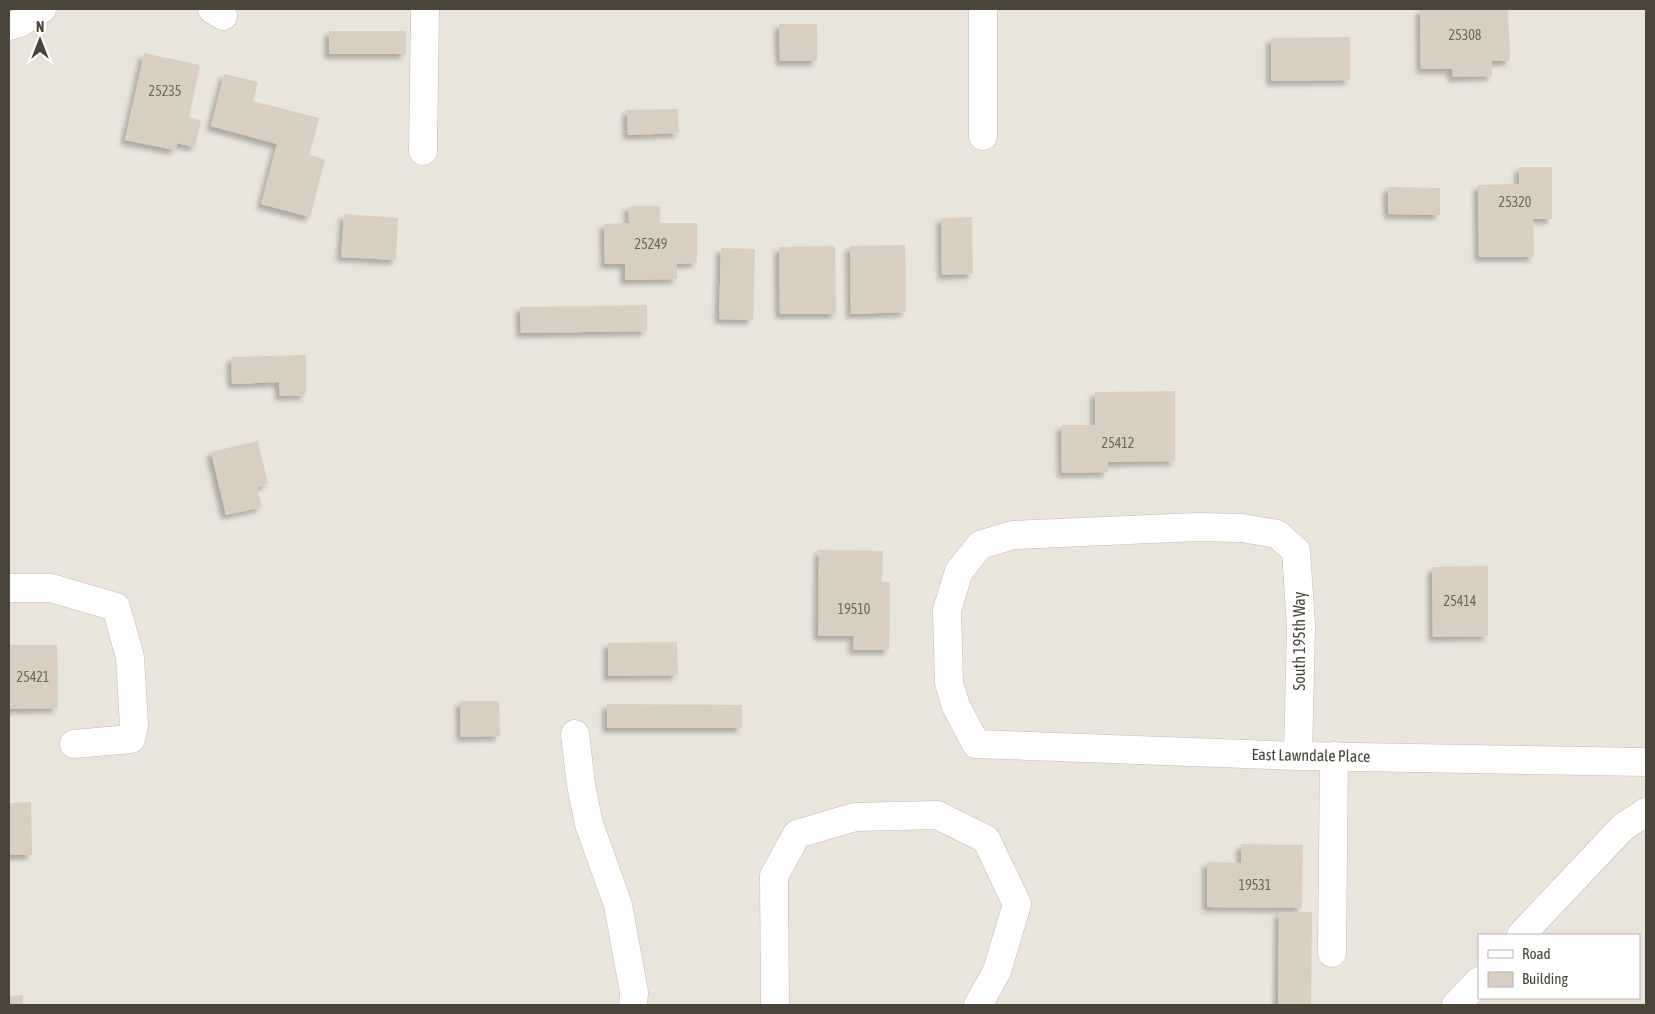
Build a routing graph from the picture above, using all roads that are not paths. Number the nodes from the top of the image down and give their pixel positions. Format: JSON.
{"nodes":[{"id":1,"x":42,"y":9,"type":"edge"},
{"id":2,"x":425,"y":9,"type":"edge"},
{"id":3,"x":983,"y":9,"type":"edge"},
{"id":4,"x":9,"y":26,"type":"edge"},
{"id":5,"x":983,"y":136,"type":"dead end"},
{"id":6,"x":422,"y":151,"type":"dead end"},
{"id":7,"x":9,"y":588,"type":"edge"},
{"id":8,"x":575,"y":734,"type":"dead end"},
{"id":9,"x":74,"y":744,"type":"dead end"},
{"id":10,"x":976,"y":744,"type":"joint"},
{"id":11,"x":1298,"y":756,"type":"junction"},
{"id":12,"x":1334,"y":756,"type":"junction"},
{"id":13,"x":1646,"y":762,"type":"edge"},
{"id":14,"x":1646,"y":812,"type":"edge"},
{"id":15,"x":1522,"y":934,"type":"edge"},
{"id":16,"x":1332,"y":952,"type":"dead end"},
{"id":17,"x":1478,"y":982,"type":"edge"},
{"id":18,"x":633,"y":1005,"type":"edge"},
{"id":19,"x":775,"y":1005,"type":"edge"},
{"id":20,"x":978,"y":1005,"type":"edge"},
{"id":21,"x":1456,"y":1005,"type":"edge"}],
"edges":[{"from":1,"to":4,"type":"street"},
{"from":2,"to":6,"type":"street"},
{"from":3,"to":5,"type":"street"},
{"from":7,"to":9,"type":"street"},
{"from":8,"to":18,"type":"street"},
{"from":10,"to":11,"type":"street","name":"East Lawndale Place"},
{"from":10,"to":11,"type":"street","name":"South 195th Way"},
{"from":11,"to":12,"type":"street","name":"East Lawndale Place"},
{"from":12,"to":13,"type":"street","name":"East Lawndale Place"},
{"from":12,"to":16,"type":"street"},
{"from":14,"to":15,"type":"street"},
{"from":17,"to":21,"type":"street"},
{"from":19,"to":20,"type":"street"}]}
